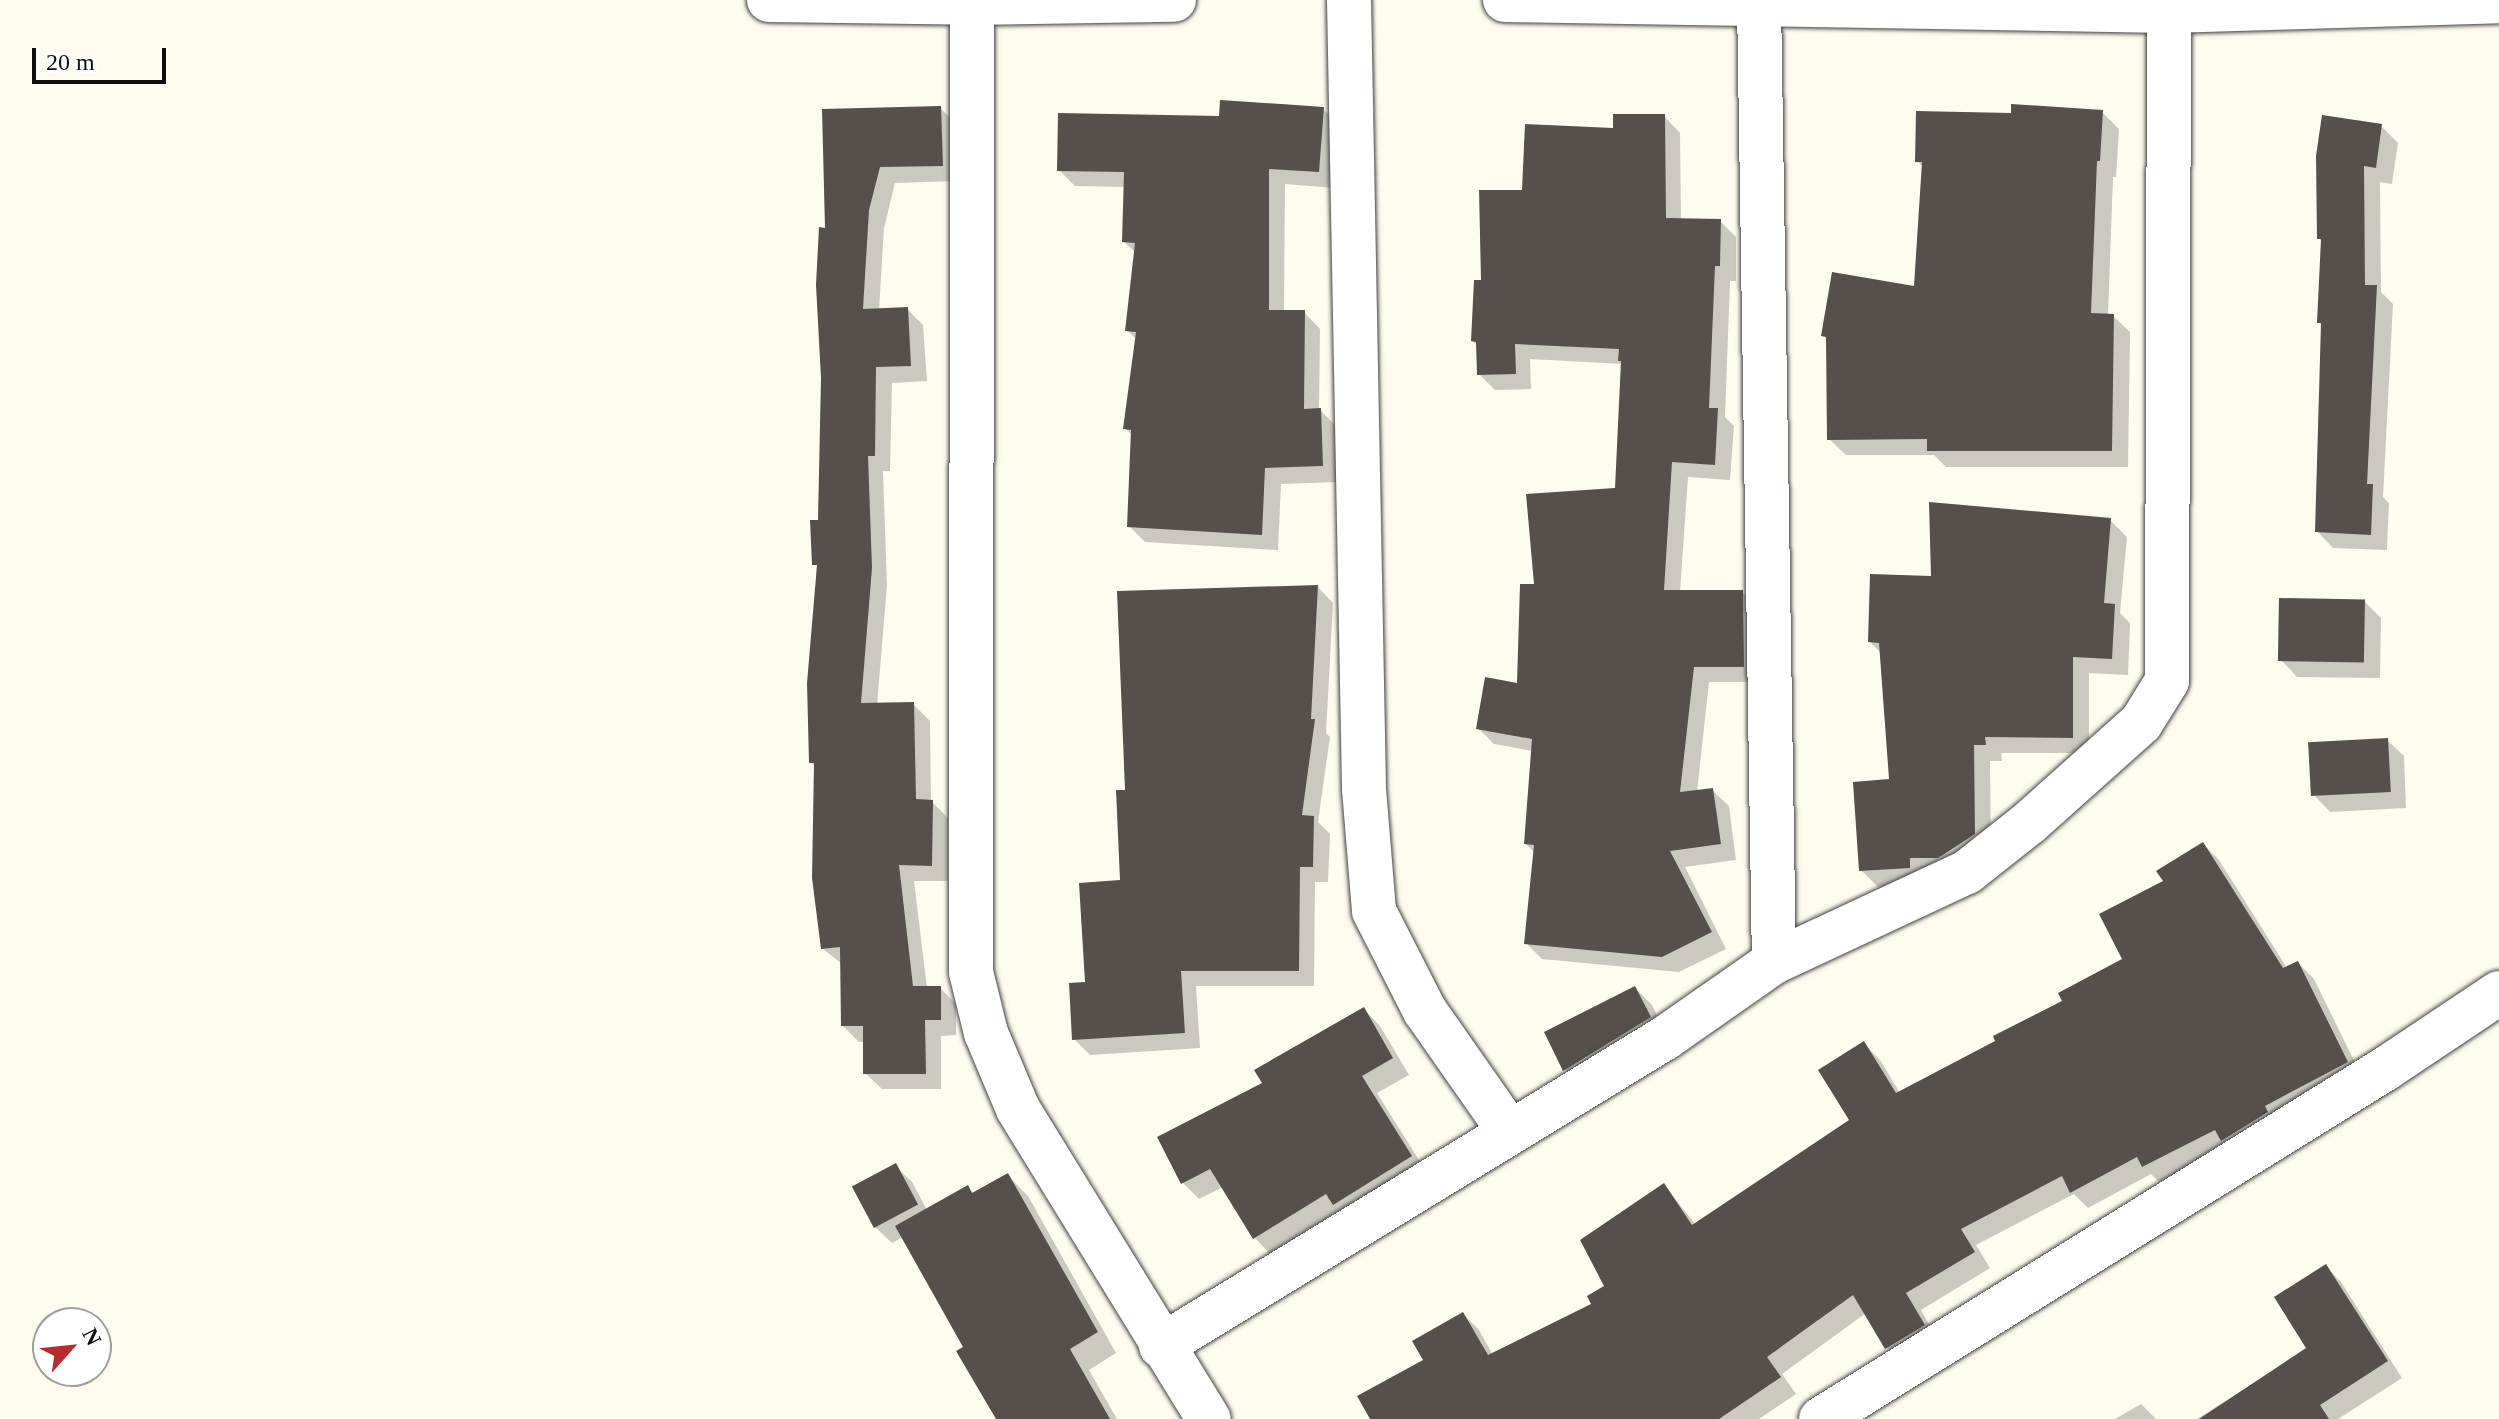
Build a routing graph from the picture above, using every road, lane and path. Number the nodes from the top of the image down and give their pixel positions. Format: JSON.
{"nodes":[{"id":1,"x":769,"y":0,"type":"edge"},
{"id":2,"x":1174,"y":0,"type":"edge"},
{"id":3,"x":1349,"y":0,"type":"edge"},
{"id":4,"x":1505,"y":0,"type":"edge"},
{"id":5,"x":2499,"y":1,"type":"edge"},
{"id":6,"x":1759,"y":2,"type":"edge"},
{"id":7,"x":972,"y":3,"type":"junction"},
{"id":8,"x":2169,"y":11,"type":"junction"},
{"id":9,"x":1774,"y":962,"type":"junction"},
{"id":10,"x":2499,"y":993,"type":"edge"},
{"id":11,"x":1509,"y":1131,"type":"junction"},
{"id":12,"x":1161,"y":1346,"type":"junction"},
{"id":13,"x":1209,"y":1419,"type":"edge"},
{"id":14,"x":1821,"y":1419,"type":"edge"}],
"edges":[{"from":1,"to":7,"type":"street"},
{"from":2,"to":7,"type":"street"},
{"from":3,"to":11,"type":"street"},
{"from":4,"to":6,"type":"street"},
{"from":5,"to":8,"type":"street"},
{"from":6,"to":8,"type":"street"},
{"from":6,"to":9,"type":"street"},
{"from":7,"to":12,"type":"street"},
{"from":8,"to":9,"type":"street"},
{"from":9,"to":11,"type":"street"},
{"from":10,"to":14,"type":"street"},
{"from":11,"to":12,"type":"street"},
{"from":12,"to":13,"type":"street"}]}
